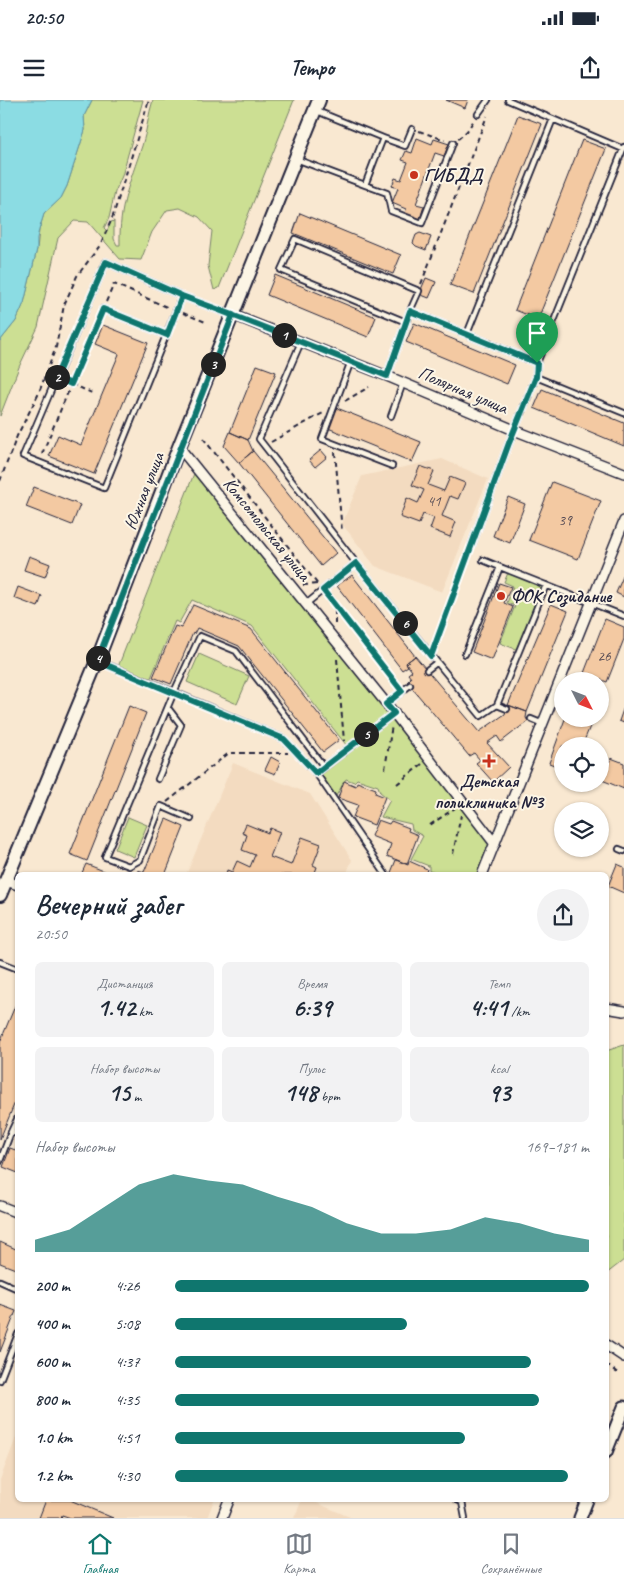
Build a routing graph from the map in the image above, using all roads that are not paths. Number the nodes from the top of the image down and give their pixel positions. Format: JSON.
{"nodes":[{"id":1,"x":488,"y":100,"type":"edge"},
{"id":2,"x":508,"y":100,"type":"edge"},
{"id":3,"x":317,"y":105,"type":"edge"},
{"id":4,"x":478,"y":114,"type":"road end"},
{"id":5,"x":553,"y":119,"type":"junction"},
{"id":6,"x":412,"y":129,"type":"road end"},
{"id":7,"x":383,"y":138,"type":"junction"},
{"id":8,"x":453,"y":143,"type":"road end"},
{"id":9,"x":624,"y":148,"type":"edge"},
{"id":10,"x":295,"y":159,"type":"junction"},
{"id":11,"x":365,"y":185,"type":"junction"},
{"id":12,"x":182,"y":296,"type":"junction"},
{"id":13,"x":103,"y":309,"type":"road end"},
{"id":14,"x":410,"y":311,"type":"junction"},
{"id":15,"x":233,"y":315,"type":"junction"},
{"id":16,"x":406,"y":322,"type":"junction"},
{"id":17,"x":467,"y":334,"type":"junction"},
{"id":18,"x":167,"y":335,"type":"junction"},
{"id":19,"x":301,"y":342,"type":"junction"},
{"id":20,"x":351,"y":361,"type":"junction"},
{"id":21,"x":537,"y":363,"type":"junction"},
{"id":22,"x":387,"y":376,"type":"junction"},
{"id":23,"x":536,"y":377,"type":"junction"},
{"id":24,"x":403,"y":383,"type":"junction"},
{"id":25,"x":623,"y":411,"type":"edge"},
{"id":26,"x":391,"y":416,"type":"dead end"},
{"id":27,"x":514,"y":430,"type":"junction"},
{"id":28,"x":180,"y":447,"type":"junction"},
{"id":29,"x":392,"y":466,"type":"dead end"},
{"id":30,"x":624,"y":473,"type":"edge"},
{"id":31,"x":624,"y":521,"type":"edge"},
{"id":32,"x":472,"y":544,"type":"road end"},
{"id":33,"x":483,"y":560,"type":"dead end"},
{"id":34,"x":356,"y":563,"type":"junction"},
{"id":35,"x":500,"y":567,"type":"junction"},
{"id":36,"x":546,"y":585,"type":"junction"},
{"id":37,"x":306,"y":604,"type":"junction"},
{"id":38,"x":591,"y":604,"type":"junction"},
{"id":39,"x":624,"y":616,"type":"edge"},
{"id":40,"x":465,"y":654,"type":"dead end"},
{"id":41,"x":97,"y":661,"type":"junction"},
{"id":42,"x":436,"y":663,"type":"junction"},
{"id":43,"x":427,"y":670,"type":"dead end"},
{"id":44,"x":410,"y":684,"type":"dead end"},
{"id":45,"x":174,"y":692,"type":"junction"},
{"id":46,"x":386,"y":704,"type":"junction"},
{"id":47,"x":497,"y":705,"type":"junction"},
{"id":48,"x":168,"y":708,"type":"junction"},
{"id":49,"x":507,"y":709,"type":"dead end"},
{"id":50,"x":394,"y":713,"type":"junction"},
{"id":51,"x":531,"y":719,"type":"dead end"},
{"id":52,"x":543,"y":724,"type":"junction"},
{"id":53,"x":324,"y":766,"type":"junction"},
{"id":54,"x":316,"y":773,"type":"junction"},
{"id":55,"x":158,"y":779,"type":"dead end"},
{"id":56,"x":191,"y":819,"type":"dead end"},
{"id":57,"x":495,"y":844,"type":"junction"},
{"id":58,"x":384,"y":872,"type":"edge"},
{"id":59,"x":483,"y":872,"type":"edge"},
{"id":60,"x":8,"y":881,"type":"edge"},
{"id":61,"x":0,"y":895,"type":"edge"},
{"id":62,"x":0,"y":962,"type":"edge"},
{"id":63,"x":15,"y":968,"type":"edge"},
{"id":64,"x":609,"y":1008,"type":"edge"},
{"id":65,"x":624,"y":1011,"type":"edge"},
{"id":66,"x":15,"y":1124,"type":"edge"},
{"id":67,"x":12,"y":1132,"type":"junction"},
{"id":68,"x":15,"y":1133,"type":"edge"},
{"id":69,"x":0,"y":1161,"type":"edge"},
{"id":70,"x":0,"y":1206,"type":"edge"},
{"id":71,"x":15,"y":1212,"type":"edge"},
{"id":72,"x":0,"y":1282,"type":"edge"},
{"id":73,"x":15,"y":1288,"type":"edge"},
{"id":74,"x":15,"y":1342,"type":"edge"},
{"id":75,"x":609,"y":1347,"type":"edge"},
{"id":76,"x":624,"y":1357,"type":"edge"},
{"id":77,"x":0,"y":1380,"type":"edge"},
{"id":78,"x":624,"y":1407,"type":"edge"},
{"id":79,"x":609,"y":1444,"type":"edge"},
{"id":80,"x":228,"y":1502,"type":"edge"},
{"id":81,"x":460,"y":1502,"type":"edge"},
{"id":82,"x":586,"y":1502,"type":"edge"},
{"id":83,"x":222,"y":1518,"type":"edge"},
{"id":84,"x":465,"y":1518,"type":"edge"},
{"id":85,"x":580,"y":1518,"type":"edge"}],
"edges":[{"from":1,"to":4,"type":"lane"},
{"from":2,"to":5,"type":"lane"},
{"from":3,"to":7,"type":"lane"},
{"from":3,"to":10,"type":"main road","name":"Южная улица"},
{"from":5,"to":9,"type":"lane"},
{"from":5,"to":17,"type":"lane"},
{"from":6,"to":7,"type":"lane"},
{"from":7,"to":11,"type":"lane"},
{"from":8,"to":11,"type":"lane"},
{"from":9,"to":21,"type":"lane"},
{"from":10,"to":11,"type":"lane"},
{"from":10,"to":15,"type":"main road","name":"Южная улица"},
{"from":12,"to":15,"type":"lane"},
{"from":12,"to":18,"type":"lane"},
{"from":12,"to":18,"type":"lane"},
{"from":13,"to":18,"type":"lane"},
{"from":14,"to":16,"type":"lane"},
{"from":14,"to":16,"type":"lane"},
{"from":14,"to":17,"type":"lane"},
{"from":15,"to":19,"type":"street","name":"Полярная улица"},
{"from":15,"to":28,"type":"main road","name":"Южная улица"},
{"from":16,"to":22,"type":"lane"},
{"from":17,"to":21,"type":"lane"},
{"from":19,"to":20,"type":"street","name":"Полярная улица"},
{"from":19,"to":34,"type":"lane"},
{"from":20,"to":22,"type":"street","name":"Полярная улица"},
{"from":20,"to":29,"type":"lane"},
{"from":21,"to":23,"type":"lane"},
{"from":22,"to":24,"type":"street","name":"Полярная улица"},
{"from":23,"to":25,"type":"lane"},
{"from":23,"to":27,"type":"lane"},
{"from":24,"to":26,"type":"lane"},
{"from":24,"to":27,"type":"street","name":"Полярная улица"},
{"from":27,"to":30,"type":"street","name":"Полярная улица"},
{"from":27,"to":32,"type":"lane"},
{"from":28,"to":37,"type":"street","name":"Комсомольская улица"},
{"from":28,"to":41,"type":"main road","name":"Южная улица"},
{"from":31,"to":38,"type":"street"},
{"from":33,"to":35,"type":"lane"},
{"from":34,"to":37,"type":"lane"},
{"from":34,"to":42,"type":"lane"},
{"from":35,"to":36,"type":"lane"},
{"from":35,"to":40,"type":"lane"},
{"from":36,"to":38,"type":"lane"},
{"from":36,"to":47,"type":"lane"},
{"from":37,"to":46,"type":"street","name":"Комсомольская улица"},
{"from":38,"to":39,"type":"lane"},
{"from":38,"to":52,"type":"street"},
{"from":41,"to":45,"type":"lane"},
{"from":41,"to":60,"type":"main road","name":"Южная улица"},
{"from":42,"to":43,"type":"lane"},
{"from":42,"to":47,"type":"lane"},
{"from":44,"to":46,"type":"lane"},
{"from":45,"to":48,"type":"lane"},
{"from":45,"to":53,"type":"lane"},
{"from":45,"to":54,"type":"lane"},
{"from":46,"to":50,"type":"street","name":"Комсомольская улица"},
{"from":47,"to":49,"type":"lane"},
{"from":48,"to":55,"type":"lane"},
{"from":48,"to":56,"type":"lane"},
{"from":50,"to":53,"type":"lane"},
{"from":50,"to":57,"type":"street","name":"Комсомольская улица"},
{"from":51,"to":52,"type":"lane"},
{"from":52,"to":57,"type":"street"},
{"from":53,"to":54,"type":"lane"},
{"from":54,"to":58,"type":"lane"},
{"from":57,"to":59,"type":"street"},
{"from":60,"to":61,"type":"main road","name":"Южная улица"},
{"from":62,"to":63,"type":"lane"},
{"from":64,"to":65,"type":"street"},
{"from":66,"to":67,"type":"lane"},
{"from":67,"to":68,"type":"lane"},
{"from":67,"to":69,"type":"lane"},
{"from":70,"to":71,"type":"street"},
{"from":72,"to":73,"type":"lane"},
{"from":74,"to":77,"type":"lane"},
{"from":75,"to":76,"type":"street"},
{"from":78,"to":79,"type":"street"},
{"from":80,"to":83,"type":"street"},
{"from":81,"to":84,"type":"lane"},
{"from":82,"to":85,"type":"street"}]}
